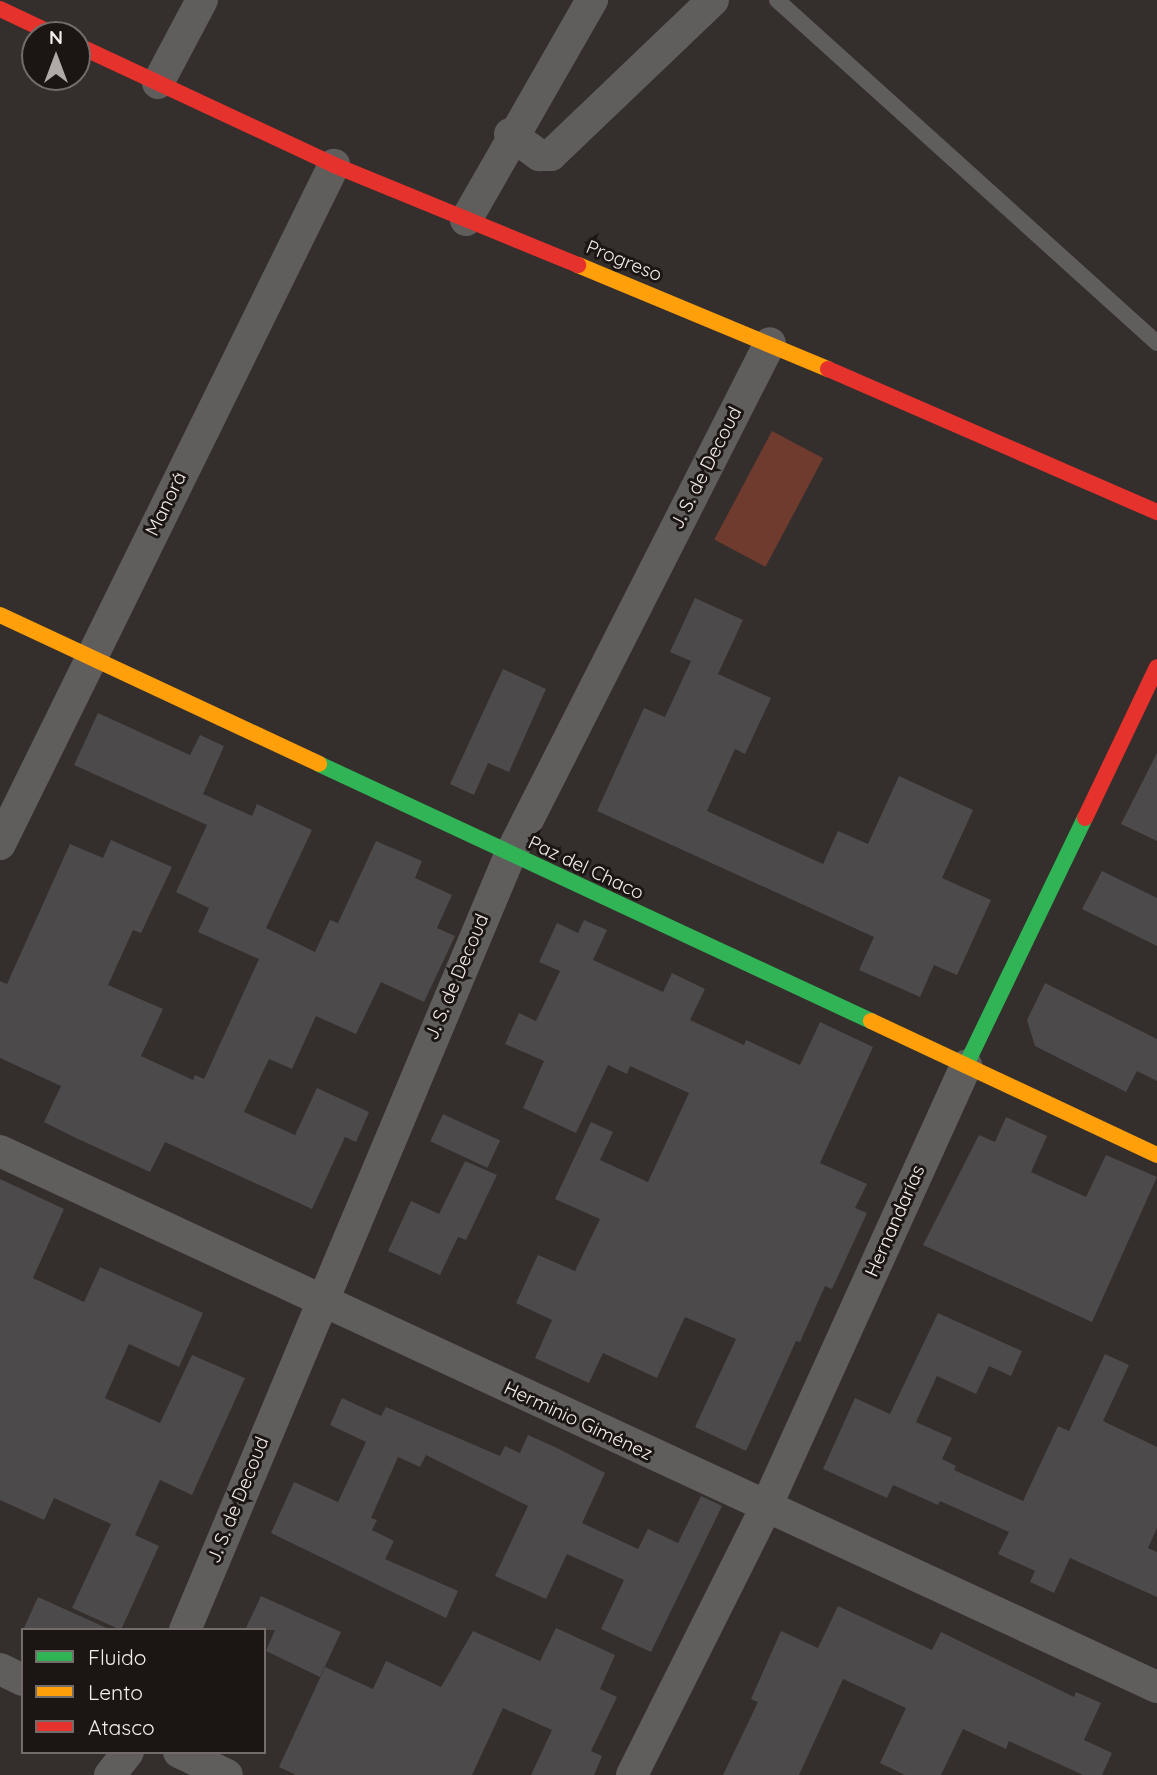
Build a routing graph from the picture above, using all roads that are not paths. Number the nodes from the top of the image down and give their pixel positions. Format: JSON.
{"nodes":[{"id":1,"x":202,"y":0,"type":"edge"},
{"id":2,"x":592,"y":0,"type":"edge"},
{"id":3,"x":713,"y":0,"type":"edge"},
{"id":4,"x":777,"y":0,"type":"edge"},
{"id":5,"x":0,"y":9,"type":"edge"},
{"id":6,"x":25,"y":21,"type":"edge"},
{"id":7,"x":91,"y":52,"type":"edge"},
{"id":8,"x":158,"y":83,"type":"junction"},
{"id":9,"x":510,"y":134,"type":"junction"},
{"id":10,"x":334,"y":165,"type":"junction"},
{"id":11,"x":466,"y":220,"type":"junction"},
{"id":12,"x":1157,"y":342,"type":"edge"},
{"id":13,"x":770,"y":343,"type":"junction"},
{"id":14,"x":1157,"y":512,"type":"edge"},
{"id":15,"x":0,"y":615,"type":"edge"},
{"id":16,"x":89,"y":659,"type":"junction"},
{"id":17,"x":1157,"y":667,"type":"edge"},
{"id":18,"x":0,"y":844,"type":"edge"},
{"id":19,"x":510,"y":855,"type":"junction"},
{"id":20,"x":966,"y":1065,"type":"junction"},
{"id":21,"x":0,"y":1151,"type":"edge"},
{"id":22,"x":1157,"y":1155,"type":"edge"},
{"id":23,"x":320,"y":1299,"type":"junction"},
{"id":24,"x":765,"y":1509,"type":"junction"},
{"id":25,"x":186,"y":1628,"type":"edge"},
{"id":26,"x":0,"y":1669,"type":"edge"},
{"id":27,"x":21,"y":1679,"type":"edge"},
{"id":28,"x":1157,"y":1687,"type":"edge"},
{"id":29,"x":126,"y":1754,"type":"edge"},
{"id":30,"x":183,"y":1754,"type":"edge"},
{"id":31,"x":110,"y":1775,"type":"edge"},
{"id":32,"x":227,"y":1775,"type":"edge"},
{"id":33,"x":632,"y":1775,"type":"edge"}],
"edges":[{"from":1,"to":8,"type":"street"},
{"from":2,"to":9,"type":"street"},
{"from":3,"to":9,"type":"street"},
{"from":4,"to":12,"type":"lane"},
{"from":5,"to":6,"type":"street"},
{"from":7,"to":8,"type":"street","name":"Progreso"},
{"from":8,"to":10,"type":"street","name":"Progreso"},
{"from":9,"to":11,"type":"street"},
{"from":10,"to":11,"type":"street","name":"Progreso"},
{"from":10,"to":16,"type":"street","name":"Manorá"},
{"from":11,"to":13,"type":"street","name":"Progreso"},
{"from":13,"to":14,"type":"street","name":"Progreso"},
{"from":13,"to":19,"type":"street","name":"J. S. de Decoud"},
{"from":15,"to":16,"type":"street","name":"Paz del Chaco"},
{"from":16,"to":18,"type":"street","name":"Manorá"},
{"from":16,"to":19,"type":"street","name":"Paz del Chaco"},
{"from":17,"to":20,"type":"street","name":"Hernandarías"},
{"from":19,"to":20,"type":"street","name":"Paz del Chaco"},
{"from":19,"to":23,"type":"street","name":"J. S. de Decoud"},
{"from":20,"to":22,"type":"street","name":"Paz del Chaco"},
{"from":20,"to":24,"type":"street","name":"Hernandarías"},
{"from":21,"to":23,"type":"street","name":"Herminio Giménez"},
{"from":23,"to":24,"type":"street","name":"Herminio Giménez"},
{"from":23,"to":25,"type":"street","name":"J. S. de Decoud"},
{"from":24,"to":28,"type":"street","name":"Herminio Giménez"},
{"from":24,"to":33,"type":"street","name":"Hernandarías"},
{"from":26,"to":27,"type":"street"},
{"from":29,"to":31,"type":"street"},
{"from":30,"to":32,"type":"street"}]}
